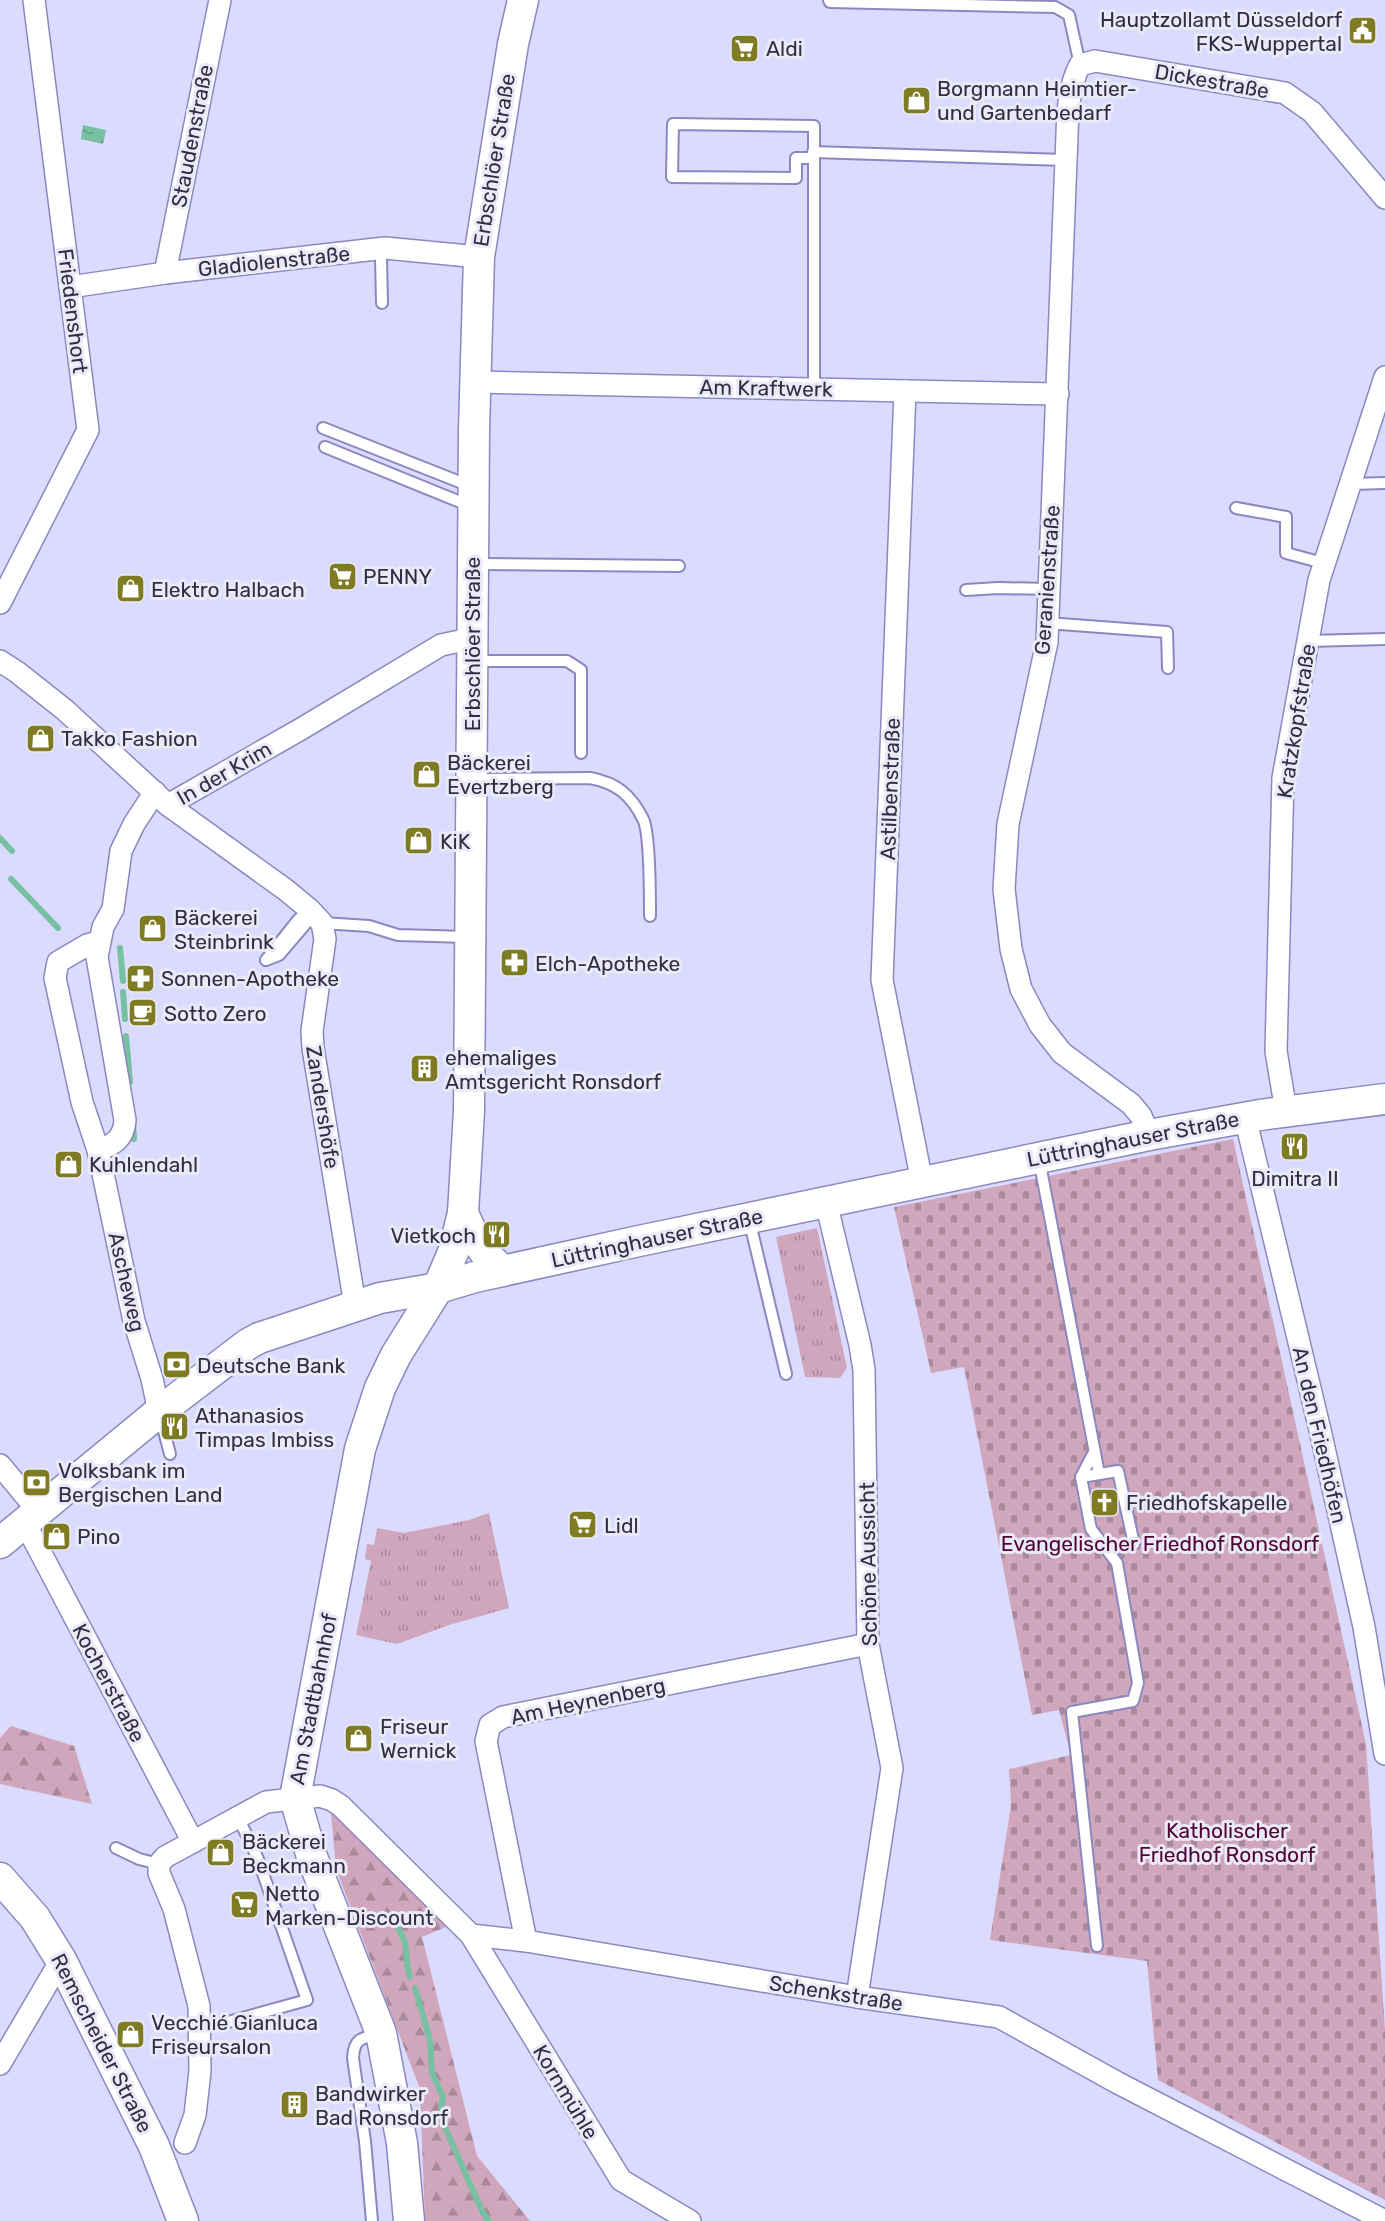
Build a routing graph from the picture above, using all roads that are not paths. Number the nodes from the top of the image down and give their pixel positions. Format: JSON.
{"nodes":[{"id":1,"x":34,"y":0,"type":"edge"},
{"id":2,"x":220,"y":0,"type":"edge"},
{"id":3,"x":523,"y":0,"type":"edge"},
{"id":4,"x":830,"y":0,"type":"edge"},
{"id":5,"x":1076,"y":71,"type":"junction"},
{"id":6,"x":813,"y":155,"type":"junction"},
{"id":7,"x":1066,"y":160,"type":"junction"},
{"id":8,"x":1385,"y":198,"type":"edge"},
{"id":9,"x":378,"y":249,"type":"junction"},
{"id":10,"x":479,"y":257,"type":"junction"},
{"id":11,"x":165,"y":273,"type":"junction"},
{"id":12,"x":70,"y":287,"type":"junction"},
{"id":13,"x":382,"y":303,"type":"dead end"},
{"id":14,"x":1385,"y":377,"type":"edge"},
{"id":15,"x":475,"y":382,"type":"junction"},
{"id":16,"x":814,"y":389,"type":"junction"},
{"id":17,"x":905,"y":391,"type":"junction"},
{"id":18,"x":1058,"y":394,"type":"junction"},
{"id":19,"x":323,"y":429,"type":"dead end"},
{"id":20,"x":326,"y":447,"type":"dead end"},
{"id":21,"x":1385,"y":483,"type":"edge"},
{"id":22,"x":1351,"y":484,"type":"junction"},
{"id":23,"x":473,"y":497,"type":"junction"},
{"id":24,"x":1236,"y":507,"type":"dead end"},
{"id":25,"x":1323,"y":563,"type":"junction"},
{"id":26,"x":473,"y":564,"type":"junction"},
{"id":27,"x":679,"y":566,"type":"dead end"},
{"id":28,"x":1049,"y":589,"type":"junction"},
{"id":29,"x":966,"y":590,"type":"dead end"},
{"id":30,"x":0,"y":603,"type":"edge"},
{"id":31,"x":1047,"y":623,"type":"junction"},
{"id":32,"x":1385,"y":639,"type":"edge"},
{"id":33,"x":1308,"y":641,"type":"junction"},
{"id":34,"x":473,"y":650,"type":"junction"},
{"id":35,"x":0,"y":661,"type":"edge"},
{"id":36,"x":1168,"y":668,"type":"dead end"},
{"id":37,"x":581,"y":753,"type":"dead end"},
{"id":38,"x":471,"y":779,"type":"junction"},
{"id":39,"x":161,"y":799,"type":"junction"},
{"id":40,"x":315,"y":915,"type":"junction"},
{"id":41,"x":650,"y":916,"type":"dead end"},
{"id":42,"x":470,"y":937,"type":"junction"},
{"id":43,"x":99,"y":942,"type":"junction"},
{"id":44,"x":1385,"y":1099,"type":"edge"},
{"id":45,"x":1286,"y":1111,"type":"junction"},
{"id":46,"x":1245,"y":1117,"type":"junction"},
{"id":47,"x":1149,"y":1135,"type":"junction"},
{"id":48,"x":98,"y":1150,"type":"junction"},
{"id":49,"x":1039,"y":1156,"type":"junction"},
{"id":50,"x":922,"y":1182,"type":"junction"},
{"id":51,"x":826,"y":1202,"type":"junction"},
{"id":52,"x":463,"y":1213,"type":"junction"},
{"id":53,"x":749,"y":1218,"type":"junction"},
{"id":54,"x":503,"y":1271,"type":"junction"},
{"id":55,"x":438,"y":1288,"type":"junction"},
{"id":56,"x":355,"y":1305,"type":"junction"},
{"id":57,"x":786,"y":1374,"type":"dead end"},
{"id":58,"x":159,"y":1412,"type":"junction"},
{"id":59,"x":1094,"y":1452,"type":"junction"},
{"id":60,"x":170,"y":1454,"type":"dead end"},
{"id":61,"x":0,"y":1465,"type":"edge"},
{"id":62,"x":1099,"y":1474,"type":"junction"},
{"id":63,"x":1082,"y":1477,"type":"junction"},
{"id":64,"x":32,"y":1518,"type":"junction"},
{"id":65,"x":0,"y":1543,"type":"edge"},
{"id":66,"x":1108,"y":1550,"type":"junction"},
{"id":67,"x":868,"y":1644,"type":"junction"},
{"id":68,"x":1385,"y":1754,"type":"edge"},
{"id":69,"x":295,"y":1798,"type":"junction"},
{"id":70,"x":238,"y":1817,"type":"junction"},
{"id":71,"x":193,"y":1842,"type":"junction"},
{"id":72,"x":116,"y":1848,"type":"dead end"},
{"id":73,"x":159,"y":1864,"type":"junction"},
{"id":74,"x":0,"y":1878,"type":"edge"},
{"id":75,"x":471,"y":1935,"type":"junction"},
{"id":76,"x":526,"y":1941,"type":"junction"},
{"id":77,"x":1097,"y":1946,"type":"dead end"},
{"id":78,"x":62,"y":1960,"type":"junction"},
{"id":79,"x":857,"y":1997,"type":"junction"},
{"id":80,"x":200,"y":2025,"type":"junction"},
{"id":81,"x":381,"y":2033,"type":"junction"},
{"id":82,"x":0,"y":2064,"type":"edge"},
{"id":83,"x":185,"y":2143,"type":"dead end"},
{"id":84,"x":183,"y":2221,"type":"edge"},
{"id":85,"x":372,"y":2221,"type":"edge"},
{"id":86,"x":409,"y":2221,"type":"edge"},
{"id":87,"x":690,"y":2221,"type":"edge"},
{"id":88,"x":1385,"y":2221,"type":"edge"}],
"edges":[{"from":1,"to":12,"type":"street","name":"Friedenshort"},
{"from":2,"to":11,"type":"street","name":"Staudenstraße"},
{"from":3,"to":10,"type":"main road","name":"Erbschlöer Straße"},
{"from":4,"to":5,"type":"lane"},
{"from":5,"to":7,"type":"street","name":"Geranienstraße"},
{"from":5,"to":8,"type":"street","name":"Dickestraße"},
{"from":6,"to":6,"type":"lane"},
{"from":6,"to":7,"type":"lane"},
{"from":6,"to":16,"type":"lane"},
{"from":7,"to":18,"type":"street","name":"Geranienstraße"},
{"from":9,"to":10,"type":"street","name":"Gladiolenstraße"},
{"from":9,"to":11,"type":"street","name":"Gladiolenstraße"},
{"from":9,"to":13,"type":"lane"},
{"from":10,"to":15,"type":"main road","name":"Erbschlöer Straße"},
{"from":11,"to":12,"type":"street","name":"Gladiolenstraße"},
{"from":12,"to":30,"type":"street","name":"Friedenshort"},
{"from":14,"to":22,"type":"street","name":"Kratzkopfstraße"},
{"from":15,"to":16,"type":"street","name":"Am Kraftwerk"},
{"from":15,"to":23,"type":"main road","name":"Erbschlöer Straße"},
{"from":16,"to":17,"type":"street","name":"Am Kraftwerk"},
{"from":17,"to":18,"type":"street","name":"Am Kraftwerk"},
{"from":17,"to":50,"type":"street","name":"Astilbenstraße"},
{"from":18,"to":28,"type":"street","name":"Geranienstraße"},
{"from":19,"to":23,"type":"lane"},
{"from":20,"to":23,"type":"lane"},
{"from":21,"to":22,"type":"lane"},
{"from":22,"to":25,"type":"street","name":"Kratzkopfstraße"},
{"from":23,"to":26,"type":"main road","name":"Erbschlöer Straße"},
{"from":24,"to":25,"type":"lane"},
{"from":25,"to":33,"type":"street","name":"Kratzkopfstraße"},
{"from":26,"to":27,"type":"lane"},
{"from":26,"to":34,"type":"main road","name":"Erbschlöer Straße"},
{"from":28,"to":29,"type":"lane"},
{"from":28,"to":31,"type":"street","name":"Geranienstraße"},
{"from":31,"to":36,"type":"lane"},
{"from":31,"to":47,"type":"street","name":"Geranienstraße"},
{"from":32,"to":33,"type":"lane"},
{"from":33,"to":45,"type":"street","name":"Kratzkopfstraße"},
{"from":34,"to":37,"type":"lane"},
{"from":34,"to":38,"type":"main road","name":"Erbschlöer Straße"},
{"from":34,"to":39,"type":"street","name":"In der Krim"},
{"from":35,"to":39,"type":"street","name":"In der Krim"},
{"from":38,"to":41,"type":"lane"},
{"from":38,"to":42,"type":"main road","name":"Erbschlöer Straße"},
{"from":39,"to":40,"type":"street"},
{"from":39,"to":43,"type":"street"},
{"from":40,"to":40,"type":"lane"},
{"from":40,"to":42,"type":"lane"},
{"from":40,"to":56,"type":"street","name":"Zandershöfe"},
{"from":42,"to":52,"type":"main road","name":"Erbschlöer Straße"},
{"from":43,"to":48,"type":"street"},
{"from":43,"to":48,"type":"street","name":"Ascheweg"},
{"from":44,"to":45,"type":"main road","name":"Lüttringhauser Straße"},
{"from":45,"to":46,"type":"main road","name":"Lüttringhauser Straße"},
{"from":46,"to":47,"type":"main road","name":"Lüttringhauser Straße"},
{"from":46,"to":68,"type":"street","name":"An den Friedhöfen"},
{"from":47,"to":49,"type":"main road","name":"Lüttringhauser Straße"},
{"from":48,"to":58,"type":"street","name":"Ascheweg"},
{"from":49,"to":50,"type":"main road","name":"Lüttringhauser Straße"},
{"from":49,"to":59,"type":"lane"},
{"from":50,"to":51,"type":"main road","name":"Lüttringhauser Straße"},
{"from":51,"to":53,"type":"main road","name":"Lüttringhauser Straße"},
{"from":51,"to":67,"type":"street","name":"Schöne Aussicht"},
{"from":52,"to":54,"type":"main road"},
{"from":52,"to":55,"type":"main road","name":"Erbschlöer Straße"},
{"from":53,"to":54,"type":"main road","name":"Lüttringhauser Straße"},
{"from":53,"to":57,"type":"lane"},
{"from":54,"to":55,"type":"main road","name":"Lüttringhauser Straße"},
{"from":55,"to":56,"type":"main road","name":"Lüttringhauser Straße"},
{"from":55,"to":69,"type":"main road","name":"Am Stadtbahnhof"},
{"from":56,"to":58,"type":"main road","name":"Lüttringhauser Straße"},
{"from":58,"to":60,"type":"lane"},
{"from":58,"to":64,"type":"main road","name":"Lüttringhauser Straße"},
{"from":59,"to":62,"type":"lane"},
{"from":59,"to":63,"type":"lane"},
{"from":61,"to":64,"type":"street","name":"Kocherstraße"},
{"from":62,"to":63,"type":"lane"},
{"from":62,"to":66,"type":"lane"},
{"from":63,"to":66,"type":"lane"},
{"from":64,"to":65,"type":"main road","name":"Lüttringhauser Straße"},
{"from":64,"to":71,"type":"street","name":"Kocherstraße"},
{"from":66,"to":77,"type":"lane"},
{"from":67,"to":76,"type":"street","name":"Am Heynenberg"},
{"from":67,"to":79,"type":"street","name":"Schöne Aussicht"},
{"from":69,"to":70,"type":"street"},
{"from":69,"to":75,"type":"street"},
{"from":69,"to":81,"type":"main road","name":"Am Stadtbahnhof"},
{"from":70,"to":71,"type":"street"},
{"from":70,"to":80,"type":"lane"},
{"from":71,"to":73,"type":"street"},
{"from":72,"to":73,"type":"lane"},
{"from":73,"to":80,"type":"street"},
{"from":74,"to":78,"type":"main road","name":"Remscheider Straße"},
{"from":75,"to":76,"type":"street","name":"Schenkstraße"},
{"from":75,"to":87,"type":"street","name":"Kornmühle"},
{"from":76,"to":79,"type":"street","name":"Schenkstraße"},
{"from":78,"to":82,"type":"street"},
{"from":78,"to":84,"type":"main road","name":"Remscheider Straße"},
{"from":79,"to":88,"type":"street","name":"Schenkstraße"},
{"from":80,"to":83,"type":"street"},
{"from":81,"to":85,"type":"lane"},
{"from":81,"to":86,"type":"main road","name":"Am Stadtbahnhof"}]}
